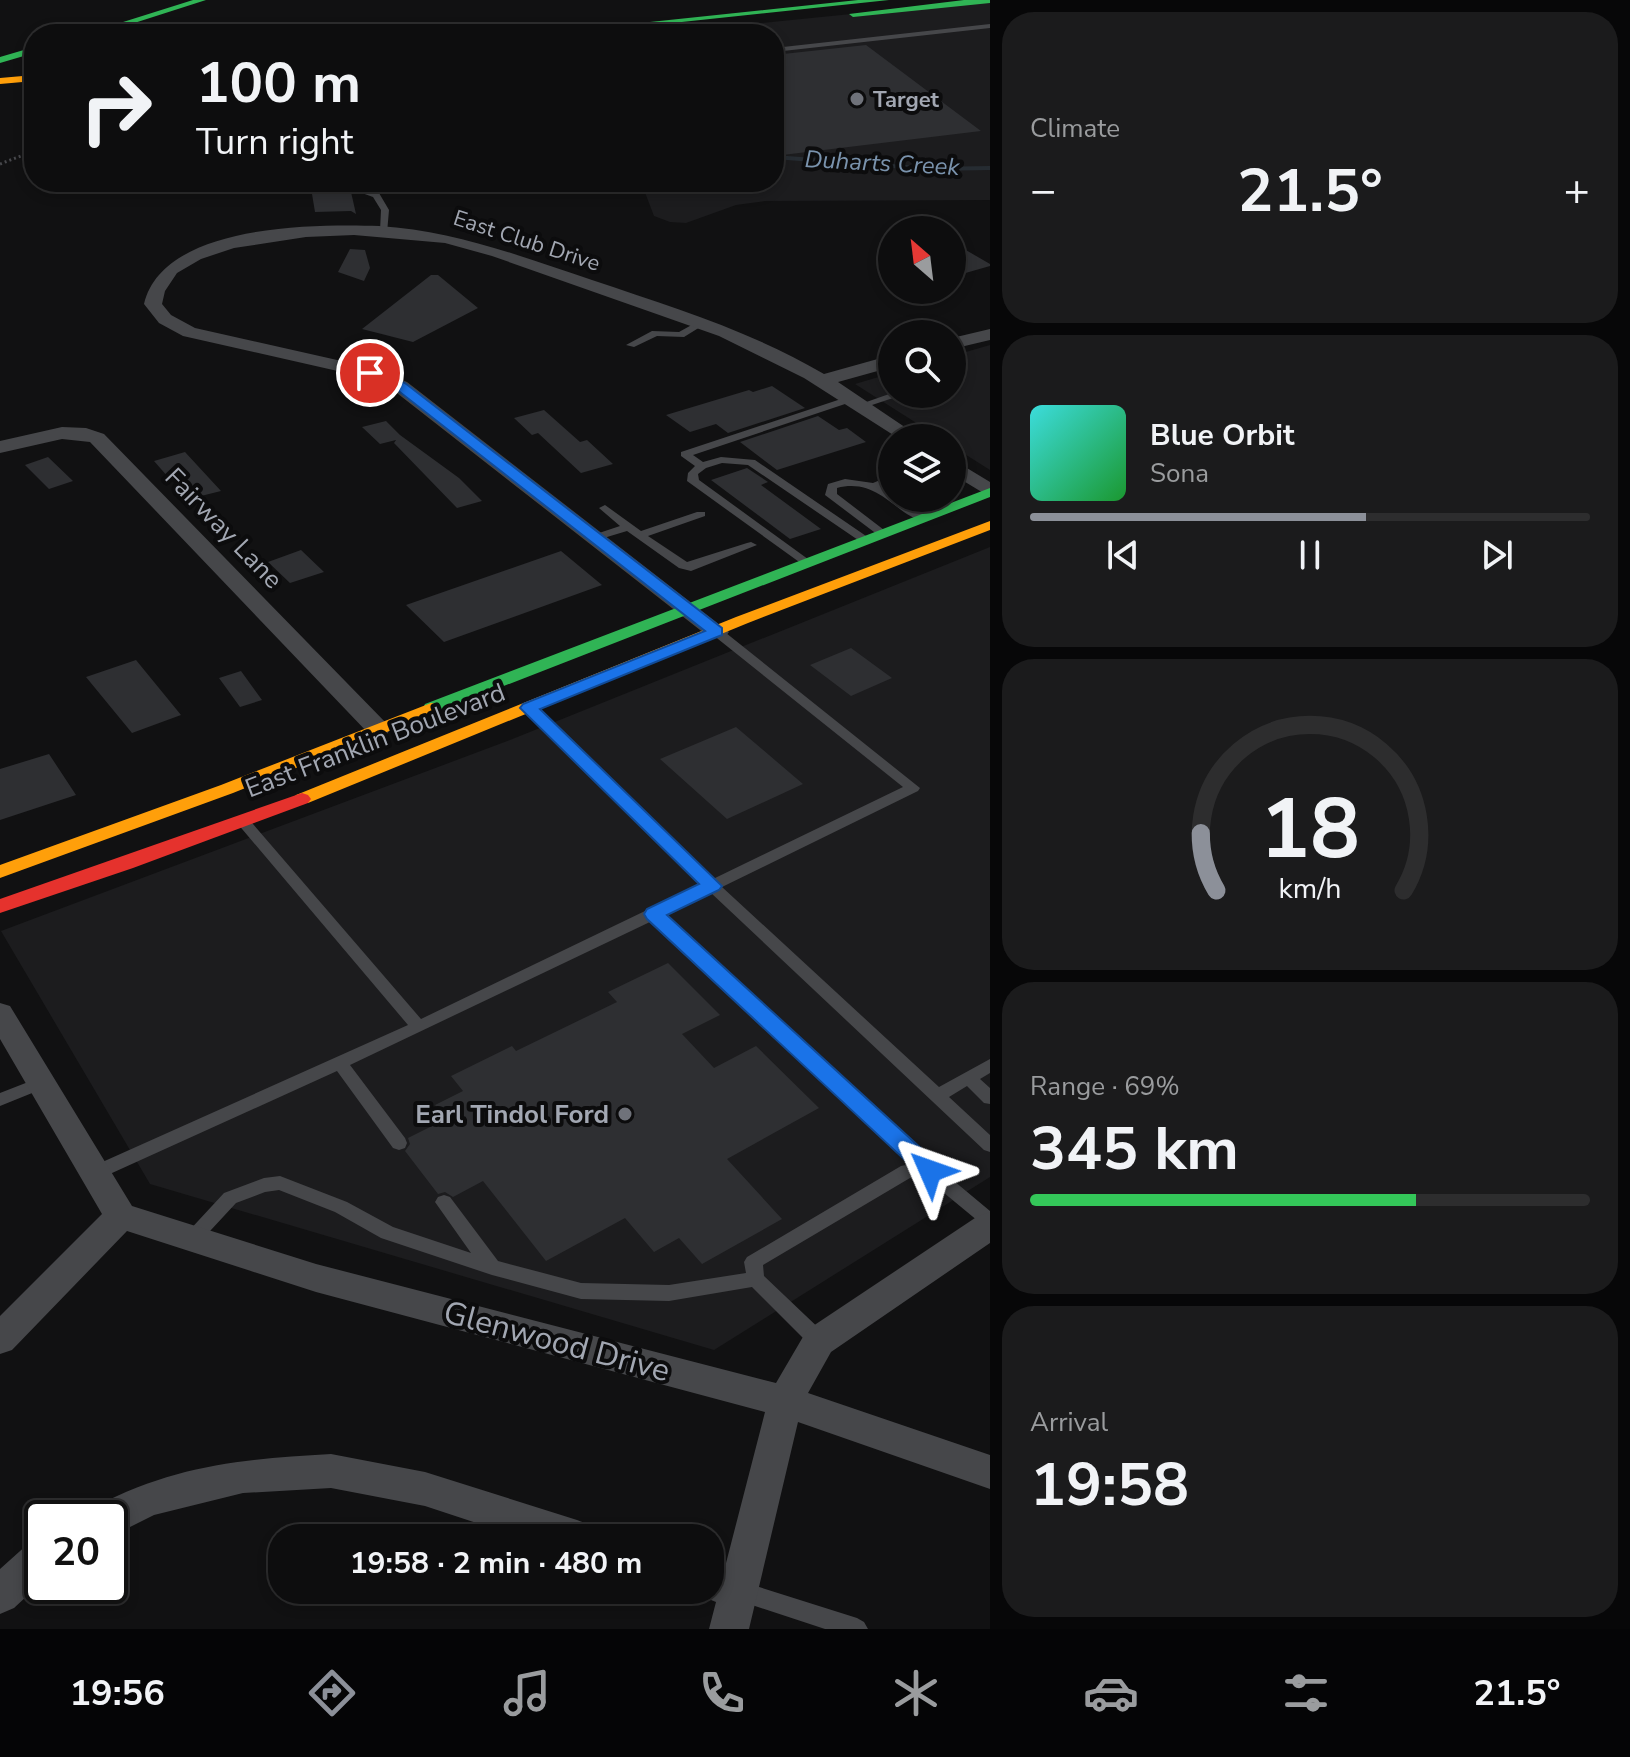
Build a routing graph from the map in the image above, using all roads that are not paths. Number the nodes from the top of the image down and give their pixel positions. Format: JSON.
{"nodes":[{"id":1,"x":202,"y":0,"type":"edge"},
{"id":2,"x":796,"y":0,"type":"edge"},
{"id":3,"x":885,"y":0,"type":"edge"},
{"id":4,"x":990,"y":0,"type":"edge"},
{"id":5,"x":123,"y":24,"type":"edge"},
{"id":6,"x":615,"y":24,"type":"edge"},
{"id":7,"x":641,"y":24,"type":"edge"},
{"id":8,"x":751,"y":24,"type":"edge"},
{"id":9,"x":990,"y":26,"type":"edge"},
{"id":10,"x":784,"y":49,"type":"edge"},
{"id":11,"x":24,"y":53,"type":"edge"},
{"id":12,"x":0,"y":60,"type":"edge"},
{"id":13,"x":24,"y":79,"type":"edge"},
{"id":14,"x":0,"y":81,"type":"edge"},
{"id":15,"x":24,"y":89,"type":"edge"},
{"id":16,"x":0,"y":90,"type":"edge"},
{"id":17,"x":367,"y":192,"type":"edge"},
{"id":18,"x":384,"y":231,"type":"junction"},
{"id":19,"x":700,"y":324,"type":"junction"},
{"id":20,"x":990,"y":334,"type":"edge"},
{"id":21,"x":966,"y":340,"type":"edge"},
{"id":22,"x":631,"y":345,"type":"dead end"},
{"id":23,"x":878,"y":365,"type":"edge"},
{"id":24,"x":821,"y":381,"type":"junction"},
{"id":25,"x":878,"y":398,"type":"edge"},
{"id":26,"x":855,"y":402,"type":"junction"},
{"id":27,"x":889,"y":424,"type":"edge"},
{"id":28,"x":0,"y":447,"type":"edge"},
{"id":29,"x":702,"y":466,"type":"junction"},
{"id":30,"x":966,"y":475,"type":"edge"},
{"id":31,"x":878,"y":485,"type":"edge"},
{"id":32,"x":875,"y":487,"type":"junction"},
{"id":33,"x":990,"y":492,"type":"edge"},
{"id":34,"x":605,"y":508,"type":"dead end"},
{"id":35,"x":701,"y":514,"type":"dead end"},
{"id":36,"x":922,"y":518,"type":"junction"},
{"id":37,"x":990,"y":525,"type":"edge"},
{"id":38,"x":628,"y":527,"type":"junction"},
{"id":39,"x":639,"y":535,"type":"junction"},
{"id":40,"x":874,"y":536,"type":"junction"},
{"id":41,"x":597,"y":537,"type":"junction"},
{"id":42,"x":751,"y":545,"type":"dead end"},
{"id":43,"x":806,"y":562,"type":"junction"},
{"id":44,"x":688,"y":607,"type":"junction"},
{"id":45,"x":717,"y":632,"type":"junction"},
{"id":46,"x":529,"y":708,"type":"junction"},
{"id":47,"x":378,"y":729,"type":"junction"},
{"id":48,"x":241,"y":820,"type":"junction"},
{"id":49,"x":0,"y":872,"type":"edge"},
{"id":50,"x":712,"y":886,"type":"junction"},
{"id":51,"x":0,"y":906,"type":"edge"},
{"id":52,"x":654,"y":914,"type":"junction"},
{"id":53,"x":0,"y":1014,"type":"edge"},
{"id":54,"x":419,"y":1027,"type":"junction"},
{"id":55,"x":340,"y":1063,"type":"junction"},
{"id":56,"x":990,"y":1065,"type":"edge"},
{"id":57,"x":968,"y":1078,"type":"junction"},
{"id":58,"x":41,"y":1083,"type":"junction"},
{"id":59,"x":937,"y":1096,"type":"junction"},
{"id":60,"x":990,"y":1098,"type":"edge"},
{"id":61,"x":0,"y":1100,"type":"edge"},
{"id":62,"x":399,"y":1143,"type":"dead end"},
{"id":63,"x":990,"y":1145,"type":"edge"},
{"id":64,"x":930,"y":1171,"type":"junction"},
{"id":65,"x":95,"y":1173,"type":"junction"},
{"id":66,"x":444,"y":1202,"type":"dead end"},
{"id":67,"x":121,"y":1216,"type":"junction"},
{"id":68,"x":990,"y":1223,"type":"edge"},
{"id":69,"x":192,"y":1239,"type":"junction"},
{"id":70,"x":492,"y":1267,"type":"junction"},
{"id":71,"x":756,"y":1279,"type":"junction"},
{"id":72,"x":0,"y":1339,"type":"edge"},
{"id":73,"x":819,"y":1341,"type":"junction"},
{"id":74,"x":785,"y":1401,"type":"junction"},
{"id":75,"x":990,"y":1472,"type":"edge"},
{"id":76,"x":128,"y":1509,"type":"edge"},
{"id":77,"x":534,"y":1524,"type":"edge"},
{"id":78,"x":24,"y":1573,"type":"edge"},
{"id":79,"x":724,"y":1583,"type":"edge"},
{"id":80,"x":724,"y":1586,"type":"edge"},
{"id":81,"x":724,"y":1593,"type":"edge"},
{"id":82,"x":0,"y":1595,"type":"edge"},
{"id":83,"x":729,"y":1629,"type":"edge"},
{"id":84,"x":857,"y":1629,"type":"edge"}],
"edges":[{"from":1,"to":5,"type":"main road"},
{"from":2,"to":6,"type":"main road"},
{"from":3,"to":7,"type":"main road"},
{"from":4,"to":8,"type":"main road"},
{"from":9,"to":10,"type":"lane"},
{"from":11,"to":12,"type":"main road"},
{"from":13,"to":14,"type":"main road"},
{"from":15,"to":16,"type":"main road"},
{"from":17,"to":18,"type":"lane"},
{"from":18,"to":19,"type":"street","name":"East Club Drive"},
{"from":18,"to":41,"type":"street","name":"East Club Drive"},
{"from":19,"to":22,"type":"lane"},
{"from":19,"to":24,"type":"street","name":"East Club Drive"},
{"from":20,"to":21,"type":"street"},
{"from":23,"to":24,"type":"street"},
{"from":24,"to":26,"type":"street","name":"East Club Drive"},
{"from":25,"to":26,"type":"lane"},
{"from":26,"to":27,"type":"street","name":"East Club Drive"},
{"from":26,"to":29,"type":"lane"},
{"from":28,"to":47,"type":"street","name":"Fairway Lane"},
{"from":29,"to":40,"type":"lane"},
{"from":29,"to":43,"type":"lane"},
{"from":30,"to":33,"type":"street"},
{"from":31,"to":32,"type":"lane"},
{"from":32,"to":36,"type":"lane"},
{"from":32,"to":40,"type":"lane"},
{"from":33,"to":36,"type":"main road","name":"East Franklin Boulevard"},
{"from":34,"to":38,"type":"lane"},
{"from":35,"to":39,"type":"lane"},
{"from":36,"to":40,"type":"main road","name":"East Franklin Boulevard"},
{"from":37,"to":45,"type":"main road","name":"East Franklin Boulevard"},
{"from":38,"to":39,"type":"lane"},
{"from":38,"to":41,"type":"lane"},
{"from":39,"to":42,"type":"lane"},
{"from":40,"to":43,"type":"main road","name":"East Franklin Boulevard"},
{"from":41,"to":44,"type":"street"},
{"from":43,"to":44,"type":"main road","name":"East Franklin Boulevard"},
{"from":44,"to":45,"type":"street"},
{"from":44,"to":47,"type":"main road","name":"East Franklin Boulevard"},
{"from":45,"to":46,"type":"main road","name":"East Franklin Boulevard"},
{"from":45,"to":50,"type":"lane"},
{"from":46,"to":48,"type":"main road","name":"East Franklin Boulevard"},
{"from":46,"to":50,"type":"lane"},
{"from":47,"to":49,"type":"main road","name":"East Franklin Boulevard"},
{"from":48,"to":51,"type":"main road","name":"East Franklin Boulevard"},
{"from":48,"to":54,"type":"lane"},
{"from":50,"to":52,"type":"lane"},
{"from":50,"to":59,"type":"lane"},
{"from":52,"to":54,"type":"lane"},
{"from":52,"to":64,"type":"lane"},
{"from":53,"to":58,"type":"street"},
{"from":54,"to":55,"type":"lane"},
{"from":55,"to":62,"type":"lane"},
{"from":55,"to":65,"type":"lane"},
{"from":56,"to":57,"type":"lane"},
{"from":57,"to":59,"type":"lane"},
{"from":57,"to":60,"type":"lane"},
{"from":58,"to":61,"type":"lane"},
{"from":58,"to":65,"type":"street"},
{"from":59,"to":63,"type":"lane"},
{"from":64,"to":68,"type":"lane"},
{"from":64,"to":71,"type":"lane"},
{"from":65,"to":67,"type":"street"},
{"from":66,"to":70,"type":"lane"},
{"from":67,"to":69,"type":"street","name":"Glenwood Drive"},
{"from":67,"to":72,"type":"street"},
{"from":68,"to":73,"type":"street"},
{"from":69,"to":70,"type":"lane"},
{"from":69,"to":74,"type":"street","name":"Glenwood Drive"},
{"from":70,"to":71,"type":"lane"},
{"from":71,"to":73,"type":"lane"},
{"from":73,"to":74,"type":"street"},
{"from":74,"to":75,"type":"street","name":"Glenwood Drive"},
{"from":74,"to":79,"type":"street"},
{"from":76,"to":77,"type":"street"},
{"from":78,"to":82,"type":"street"},
{"from":80,"to":84,"type":"lane"},
{"from":81,"to":83,"type":"street"}]}
